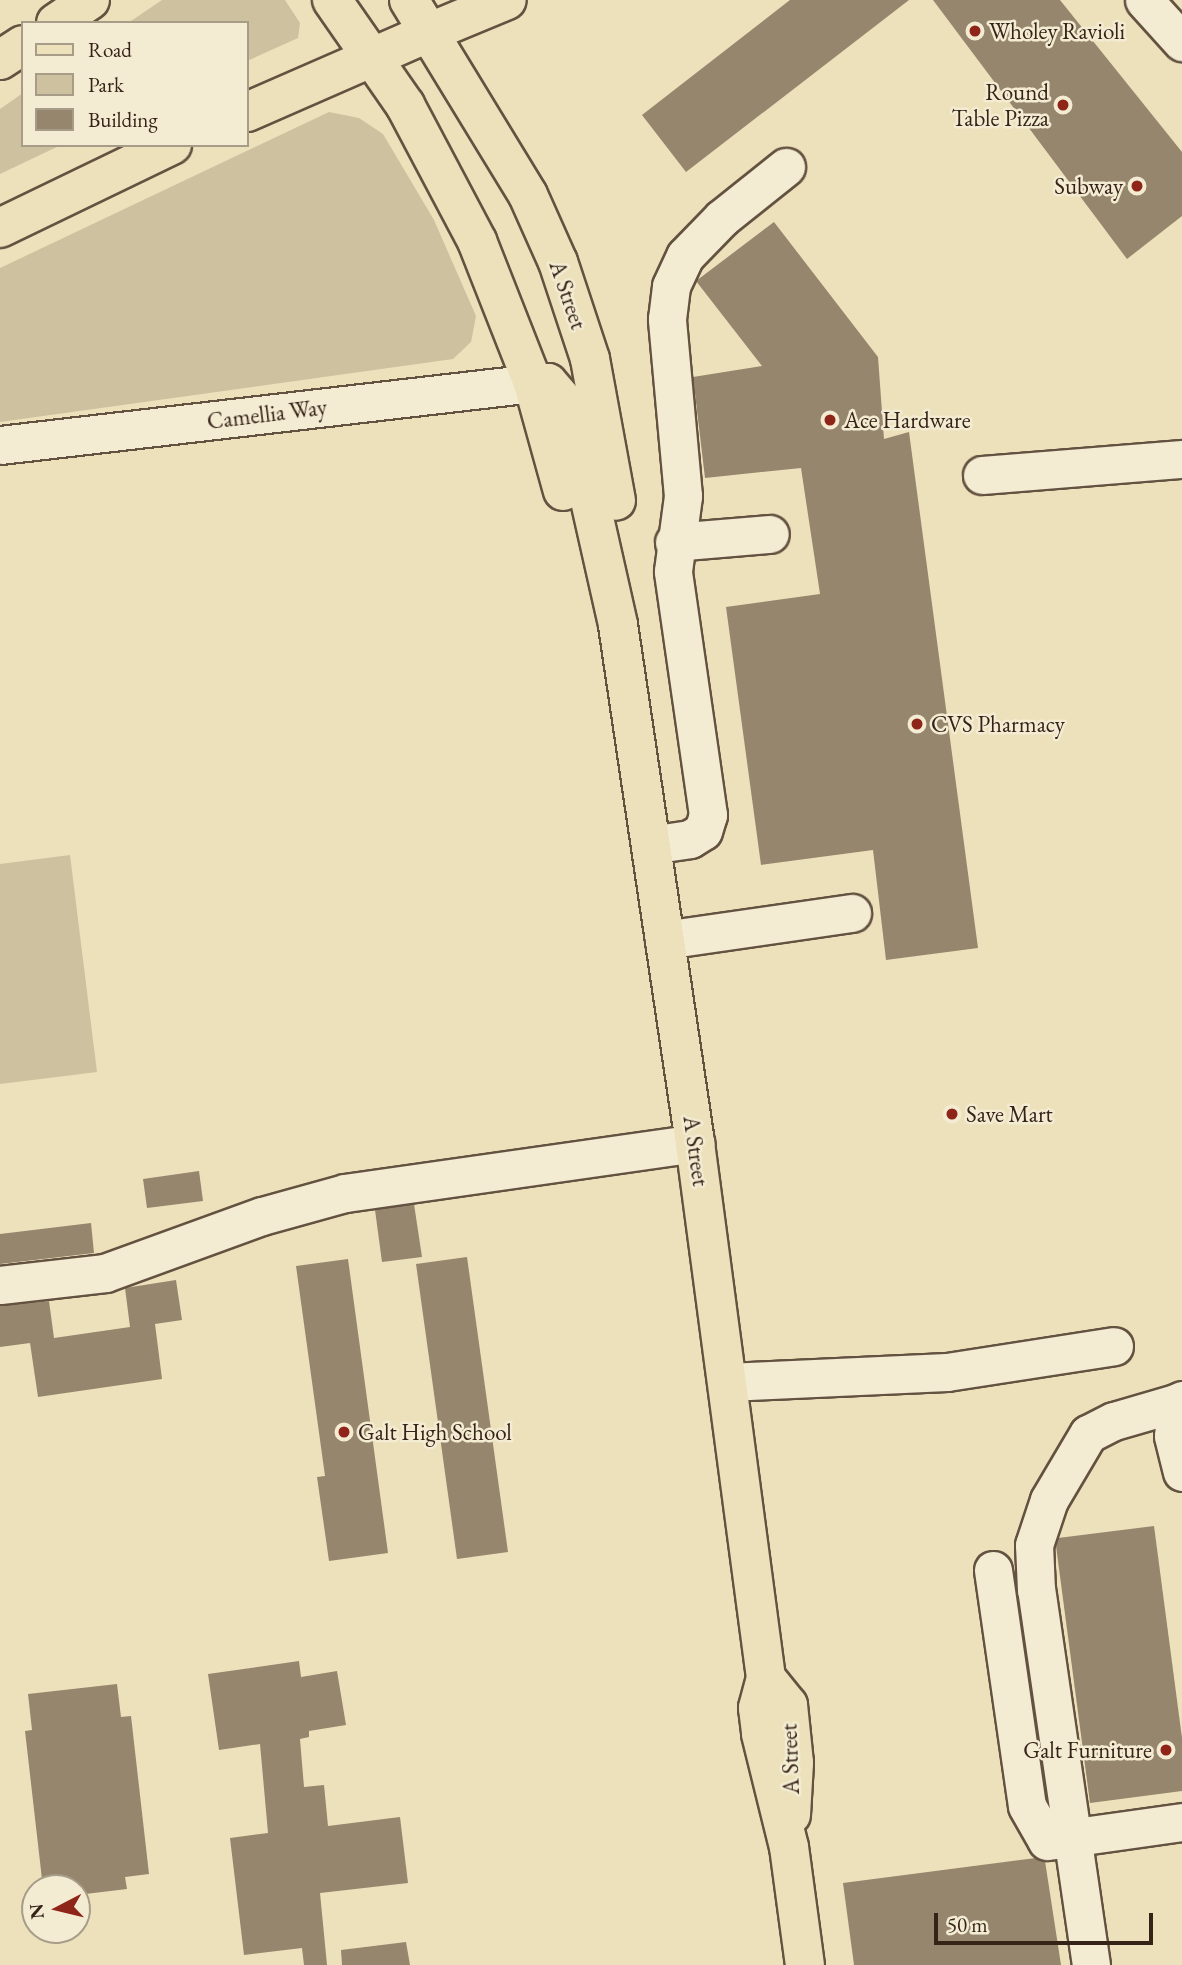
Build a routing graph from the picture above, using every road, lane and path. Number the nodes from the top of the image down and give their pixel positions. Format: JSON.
{"nodes":[{"id":1,"x":90,"y":0,"type":"edge"},
{"id":2,"x":332,"y":0,"type":"edge"},
{"id":3,"x":409,"y":0,"type":"edge"},
{"id":4,"x":507,"y":0,"type":"edge"},
{"id":5,"x":1158,"y":5,"type":"edge"},
{"id":6,"x":59,"y":21,"type":"edge"},
{"id":7,"x":430,"y":32,"type":"junction"},
{"id":8,"x":1182,"y":42,"type":"edge"},
{"id":9,"x":21,"y":46,"type":"edge"},
{"id":10,"x":373,"y":56,"type":"junction"},
{"id":11,"x":0,"y":60,"type":"edge"},
{"id":12,"x":248,"y":112,"type":"edge"},
{"id":13,"x":168,"y":147,"type":"edge"},
{"id":14,"x":786,"y":167,"type":"dead end"},
{"id":15,"x":0,"y":228,"type":"edge"},
{"id":16,"x":533,"y":383,"type":"junction"},
{"id":17,"x":0,"y":445,"type":"edge"},
{"id":18,"x":1182,"y":459,"type":"edge"},
{"id":19,"x":982,"y":475,"type":"dead end"},
{"id":20,"x":770,"y":534,"type":"dead end"},
{"id":21,"x":674,"y":542,"type":"junction"},
{"id":22,"x":618,"y":625,"type":"junction"},
{"id":23,"x":650,"y":845,"type":"junction"},
{"id":24,"x":852,"y":913,"type":"dead end"},
{"id":25,"x":664,"y":940,"type":"junction"},
{"id":26,"x":695,"y":1143,"type":"junction"},
{"id":27,"x":0,"y":1285,"type":"edge"},
{"id":28,"x":1114,"y":1346,"type":"dead end"},
{"id":29,"x":727,"y":1382,"type":"junction"},
{"id":30,"x":1179,"y":1401,"type":"edge"},
{"id":31,"x":1182,"y":1472,"type":"edge"},
{"id":32,"x":993,"y":1570,"type":"dead end"},
{"id":33,"x":1182,"y":1822,"type":"edge"},
{"id":34,"x":1059,"y":1839,"type":"junction"},
{"id":35,"x":805,"y":1965,"type":"edge"},
{"id":36,"x":1091,"y":1965,"type":"edge"}],
"edges":[{"from":1,"to":6,"type":"main road"},
{"from":2,"to":10,"type":"main road","name":"A Street"},
{"from":3,"to":7,"type":"main road","name":"A Street"},
{"from":4,"to":7,"type":"main road"},
{"from":5,"to":8,"type":"street"},
{"from":7,"to":10,"type":"main road"},
{"from":7,"to":22,"type":"main road","name":"A Street"},
{"from":9,"to":11,"type":"main road"},
{"from":10,"to":12,"type":"main road"},
{"from":10,"to":16,"type":"main road","name":"A Street"},
{"from":13,"to":15,"type":"main road"},
{"from":14,"to":21,"type":"street"},
{"from":16,"to":17,"type":"street","name":"Camellia Way"},
{"from":16,"to":22,"type":"main road","name":"A Street"},
{"from":18,"to":19,"type":"street"},
{"from":20,"to":21,"type":"street"},
{"from":21,"to":23,"type":"street"},
{"from":22,"to":23,"type":"main road","name":"A Street"},
{"from":23,"to":25,"type":"main road","name":"A Street"},
{"from":24,"to":25,"type":"street"},
{"from":25,"to":26,"type":"main road","name":"A Street"},
{"from":26,"to":27,"type":"street"},
{"from":26,"to":29,"type":"main road","name":"A Street"},
{"from":28,"to":29,"type":"street"},
{"from":29,"to":35,"type":"main road","name":"A Street"},
{"from":30,"to":31,"type":"street"},
{"from":30,"to":34,"type":"street"},
{"from":32,"to":34,"type":"street"},
{"from":33,"to":34,"type":"street"},
{"from":34,"to":36,"type":"street"}]}
